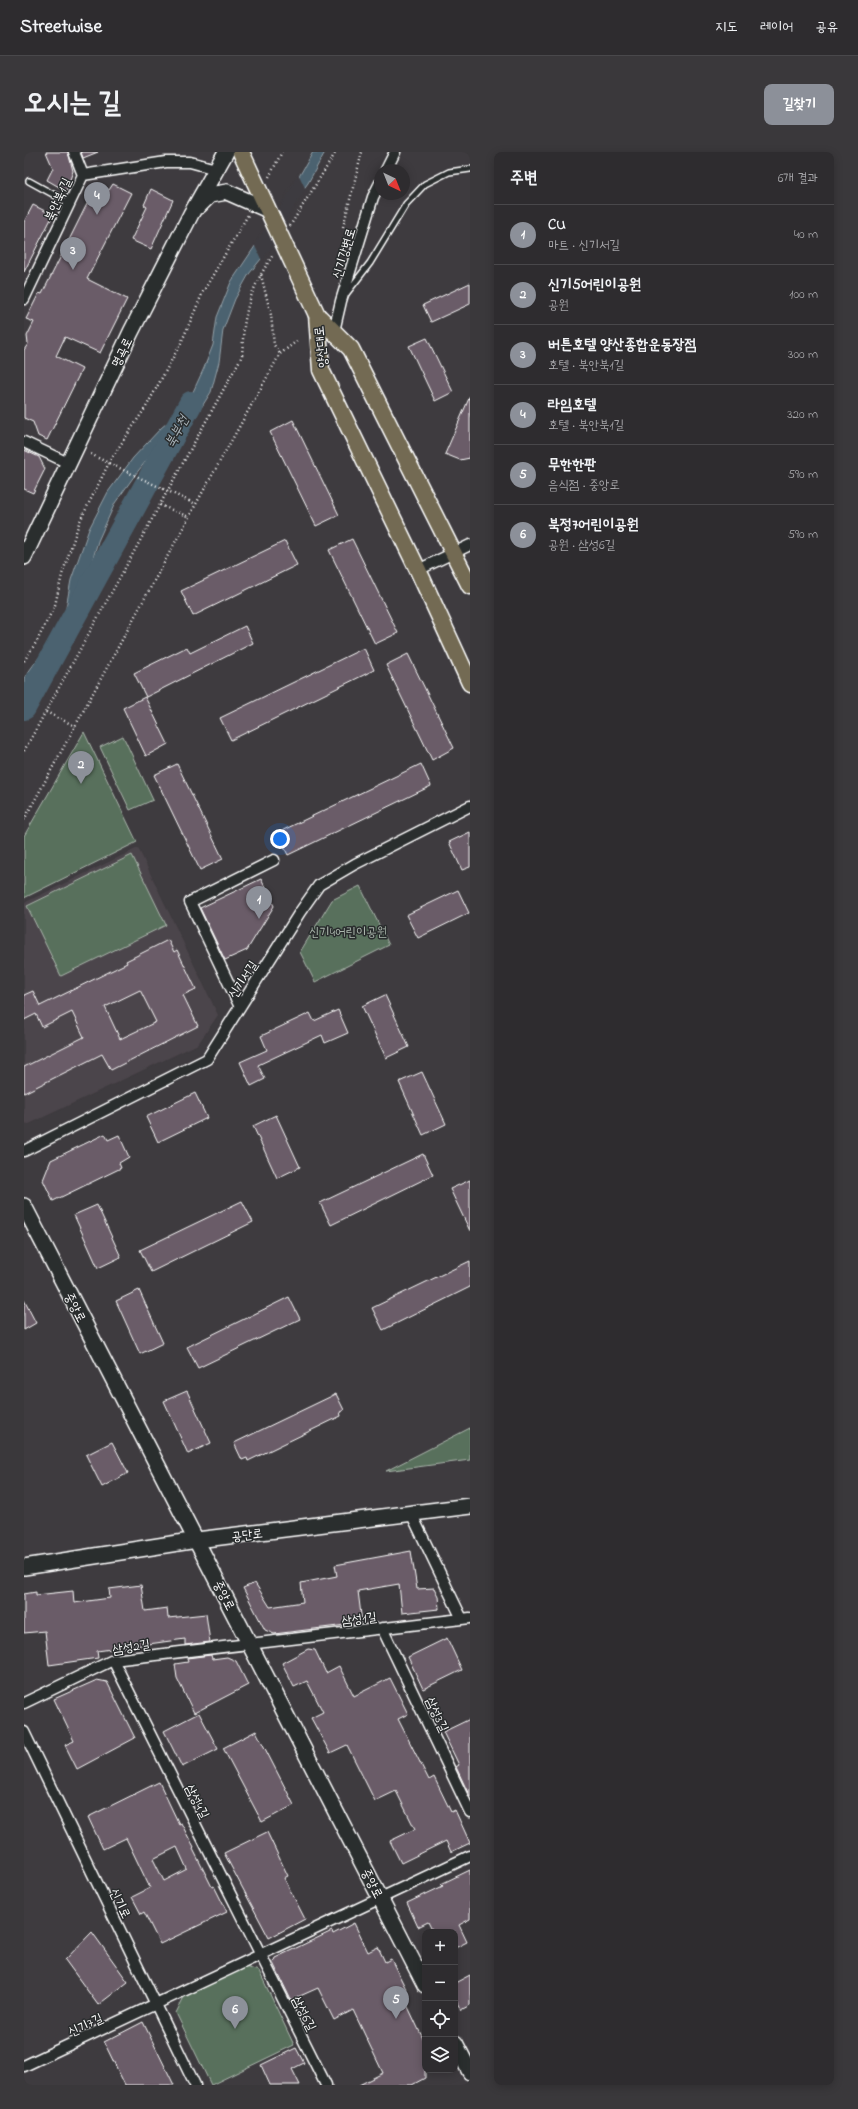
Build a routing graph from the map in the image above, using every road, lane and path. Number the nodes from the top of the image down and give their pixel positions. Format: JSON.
{"nodes":[{"id":1,"x":74,"y":152,"type":"edge"},
{"id":2,"x":226,"y":152,"type":"edge"},
{"id":3,"x":241,"y":152,"type":"edge"},
{"id":4,"x":282,"y":152,"type":"edge"},
{"id":5,"x":336,"y":152,"type":"edge"},
{"id":6,"x":362,"y":152,"type":"edge"},
{"id":7,"x":395,"y":152,"type":"edge"},
{"id":8,"x":389,"y":164,"type":"edge"},
{"id":9,"x":216,"y":169,"type":"junction"},
{"id":10,"x":470,"y":169,"type":"edge"},
{"id":11,"x":82,"y":175,"type":"junction"},
{"id":12,"x":268,"y":179,"type":"dead end"},
{"id":13,"x":29,"y":181,"type":"dead end"},
{"id":14,"x":374,"y":196,"type":"edge"},
{"id":15,"x":69,"y":203,"type":"junction"},
{"id":16,"x":268,"y":210,"type":"junction"},
{"id":17,"x":250,"y":212,"type":"dead end"},
{"id":18,"x":191,"y":214,"type":"junction"},
{"id":19,"x":290,"y":227,"type":"dead end"},
{"id":20,"x":343,"y":227,"type":"dead end"},
{"id":21,"x":273,"y":254,"type":"dead end"},
{"id":22,"x":261,"y":274,"type":"junction"},
{"id":23,"x":24,"y":299,"type":"edge"},
{"id":24,"x":342,"y":299,"type":"junction"},
{"id":25,"x":317,"y":315,"type":"junction"},
{"id":26,"x":334,"y":331,"type":"junction"},
{"id":27,"x":297,"y":341,"type":"dead end"},
{"id":28,"x":280,"y":354,"type":"junction"},
{"id":29,"x":24,"y":442,"type":"edge"},
{"id":30,"x":91,"y":454,"type":"dead end"},
{"id":31,"x":68,"y":463,"type":"junction"},
{"id":32,"x":196,"y":504,"type":"junction"},
{"id":33,"x":160,"y":505,"type":"junction"},
{"id":34,"x":189,"y":517,"type":"junction"},
{"id":35,"x":470,"y":545,"type":"edge"},
{"id":36,"x":453,"y":553,"type":"junction"},
{"id":37,"x":24,"y":557,"type":"edge"},
{"id":38,"x":418,"y":570,"type":"junction"},
{"id":39,"x":470,"y":586,"type":"edge"},
{"id":40,"x":24,"y":661,"type":"edge"},
{"id":41,"x":470,"y":683,"type":"edge"},
{"id":42,"x":46,"y":712,"type":"junction"},
{"id":43,"x":75,"y":726,"type":"junction"},
{"id":44,"x":24,"y":751,"type":"edge"},
{"id":45,"x":470,"y":806,"type":"edge"},
{"id":46,"x":24,"y":820,"type":"edge"},
{"id":47,"x":274,"y":860,"type":"dead end"},
{"id":48,"x":240,"y":1007,"type":"junction"},
{"id":49,"x":24,"y":1151,"type":"edge"},
{"id":50,"x":24,"y":1206,"type":"edge"},
{"id":51,"x":470,"y":1506,"type":"edge"},
{"id":52,"x":410,"y":1513,"type":"junction"},
{"id":53,"x":197,"y":1540,"type":"junction"},
{"id":54,"x":24,"y":1567,"type":"edge"},
{"id":55,"x":466,"y":1618,"type":"edge"},
{"id":56,"x":382,"y":1628,"type":"junction"},
{"id":57,"x":250,"y":1643,"type":"junction"},
{"id":58,"x":113,"y":1660,"type":"junction"},
{"id":59,"x":24,"y":1703,"type":"edge"},
{"id":60,"x":24,"y":1732,"type":"edge"},
{"id":61,"x":470,"y":1812,"type":"edge"},
{"id":62,"x":470,"y":1856,"type":"edge"},
{"id":63,"x":381,"y":1898,"type":"junction"},
{"id":64,"x":260,"y":1954,"type":"junction"},
{"id":65,"x":422,"y":1979,"type":"edge"},
{"id":66,"x":155,"y":2003,"type":"junction"},
{"id":67,"x":458,"y":2049,"type":"edge"},
{"id":68,"x":24,"y":2066,"type":"edge"},
{"id":69,"x":470,"y":2072,"type":"edge"},
{"id":70,"x":195,"y":2085,"type":"edge"},
{"id":71,"x":326,"y":2085,"type":"edge"}],
"edges":[{"from":1,"to":11,"type":"street","name":"북안북1길"},
{"from":2,"to":9,"type":"street","name":"명곡로"},
{"from":3,"to":16,"type":"main road","bridge":true},
{"from":4,"to":12,"type":"path"},
{"from":5,"to":19,"type":"path"},
{"from":6,"to":20,"type":"path"},
{"from":7,"to":8,"type":"street"},
{"from":9,"to":11,"type":"street","name":"북안북1길"},
{"from":9,"to":18,"type":"street","name":"명곡로"},
{"from":10,"to":24,"type":"lane"},
{"from":11,"to":15,"type":"street","name":"북안북1길"},
{"from":13,"to":15,"type":"lane"},
{"from":14,"to":24,"type":"street","name":"신기강변로"},
{"from":15,"to":23,"type":"street","name":"북안북1길"},
{"from":16,"to":18,"type":"street","bridge":true},
{"from":16,"to":25,"type":"main road","bridge":true},
{"from":17,"to":40,"type":"path"},
{"from":18,"to":31,"type":"street","name":"명곡로"},
{"from":21,"to":22,"type":"path"},
{"from":22,"to":28,"type":"path"},
{"from":22,"to":33,"type":"path"},
{"from":24,"to":26,"type":"street","name":"신기강변로"},
{"from":25,"to":26,"type":"main road","name":"양산대로"},
{"from":25,"to":38,"type":"main road","name":"양산대로"},
{"from":26,"to":36,"type":"main road","name":"양산대로"},
{"from":27,"to":28,"type":"path"},
{"from":28,"to":32,"type":"path"},
{"from":29,"to":31,"type":"street"},
{"from":30,"to":32,"type":"path","bridge":true},
{"from":31,"to":37,"type":"street","name":"명곡로"},
{"from":32,"to":34,"type":"path"},
{"from":33,"to":34,"type":"path"},
{"from":33,"to":42,"type":"path"},
{"from":34,"to":43,"type":"path"},
{"from":35,"to":36,"type":"street"},
{"from":36,"to":38,"type":"street"},
{"from":36,"to":39,"type":"main road","name":"양산대로"},
{"from":38,"to":41,"type":"main road","name":"양산대로"},
{"from":42,"to":43,"type":"path"},
{"from":42,"to":44,"type":"path"},
{"from":43,"to":46,"type":"path"},
{"from":45,"to":48,"type":"street","name":"신기서길"},
{"from":47,"to":48,"type":"street"},
{"from":48,"to":49,"type":"street","name":"신기서길"},
{"from":50,"to":53,"type":"street","name":"중앙로"},
{"from":51,"to":52,"type":"street","name":"공단로"},
{"from":52,"to":53,"type":"street","name":"공단로"},
{"from":52,"to":55,"type":"street"},
{"from":53,"to":54,"type":"street","name":"공단로"},
{"from":53,"to":57,"type":"street","name":"중앙로"},
{"from":55,"to":56,"type":"street","name":"삼성1길"},
{"from":56,"to":57,"type":"street","name":"삼성1길"},
{"from":56,"to":61,"type":"street","name":"삼성3길"},
{"from":57,"to":58,"type":"street","name":"삼성2길"},
{"from":57,"to":63,"type":"street","name":"중앙로"},
{"from":58,"to":59,"type":"street","name":"삼성2길"},
{"from":58,"to":64,"type":"street","name":"삼성4길"},
{"from":60,"to":66,"type":"street","name":"신기로"},
{"from":62,"to":63,"type":"street"},
{"from":63,"to":64,"type":"street"},
{"from":63,"to":65,"type":"street","name":"중앙로"},
{"from":64,"to":66,"type":"street"},
{"from":64,"to":71,"type":"street","name":"삼성6길"},
{"from":66,"to":68,"type":"street","name":"신기7길"},
{"from":66,"to":70,"type":"street","name":"신기로"},
{"from":67,"to":69,"type":"street"}]}
